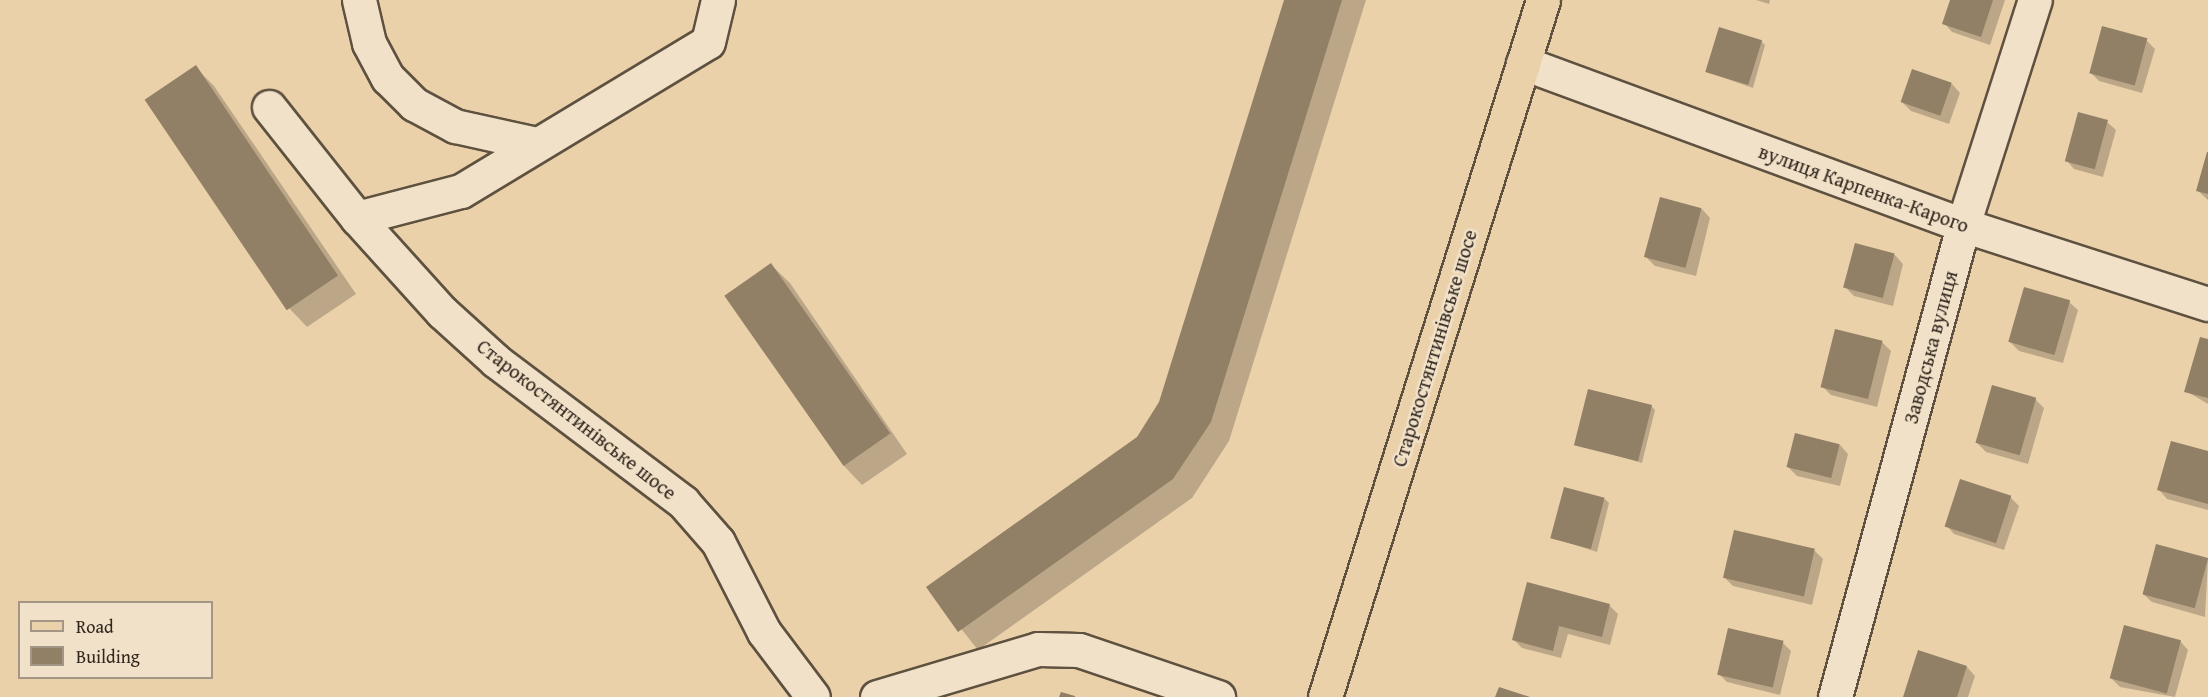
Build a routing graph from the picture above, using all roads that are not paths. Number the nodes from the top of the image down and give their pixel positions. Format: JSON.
{"nodes":[{"id":1,"x":359,"y":0,"type":"edge"},
{"id":2,"x":718,"y":0,"type":"edge"},
{"id":3,"x":1543,"y":0,"type":"edge"},
{"id":4,"x":2035,"y":0,"type":"edge"},
{"id":5,"x":1523,"y":63,"type":"junction"},
{"id":6,"x":269,"y":107,"type":"dead end"},
{"id":7,"x":537,"y":144,"type":"junction"},
{"id":8,"x":357,"y":218,"type":"junction"},
{"id":9,"x":1963,"y":225,"type":"junction"},
{"id":10,"x":2208,"y":304,"type":"edge"},
{"id":11,"x":813,"y":697,"type":"edge"},
{"id":12,"x":877,"y":697,"type":"edge"},
{"id":13,"x":1218,"y":697,"type":"edge"},
{"id":14,"x":1326,"y":697,"type":"edge"},
{"id":15,"x":1835,"y":697,"type":"edge"}],
"edges":[{"from":1,"to":7,"type":"street"},
{"from":2,"to":7,"type":"street"},
{"from":3,"to":5,"type":"main road","name":"Старокостянтинівське шосе"},
{"from":4,"to":9,"type":"street","name":"Заводська вулиця"},
{"from":5,"to":9,"type":"street","name":"вулиця Карпенка-Карого"},
{"from":5,"to":14,"type":"main road","name":"Старокостянтинівське шосе"},
{"from":6,"to":8,"type":"street","name":"Старокостянтинівське шосе"},
{"from":7,"to":8,"type":"street"},
{"from":8,"to":11,"type":"street","name":"Старокостянтинівське шосе"},
{"from":9,"to":10,"type":"street","name":"вулиця Карпенка-Карого"},
{"from":9,"to":15,"type":"street","name":"Заводська вулиця"},
{"from":12,"to":13,"type":"street"}]}
